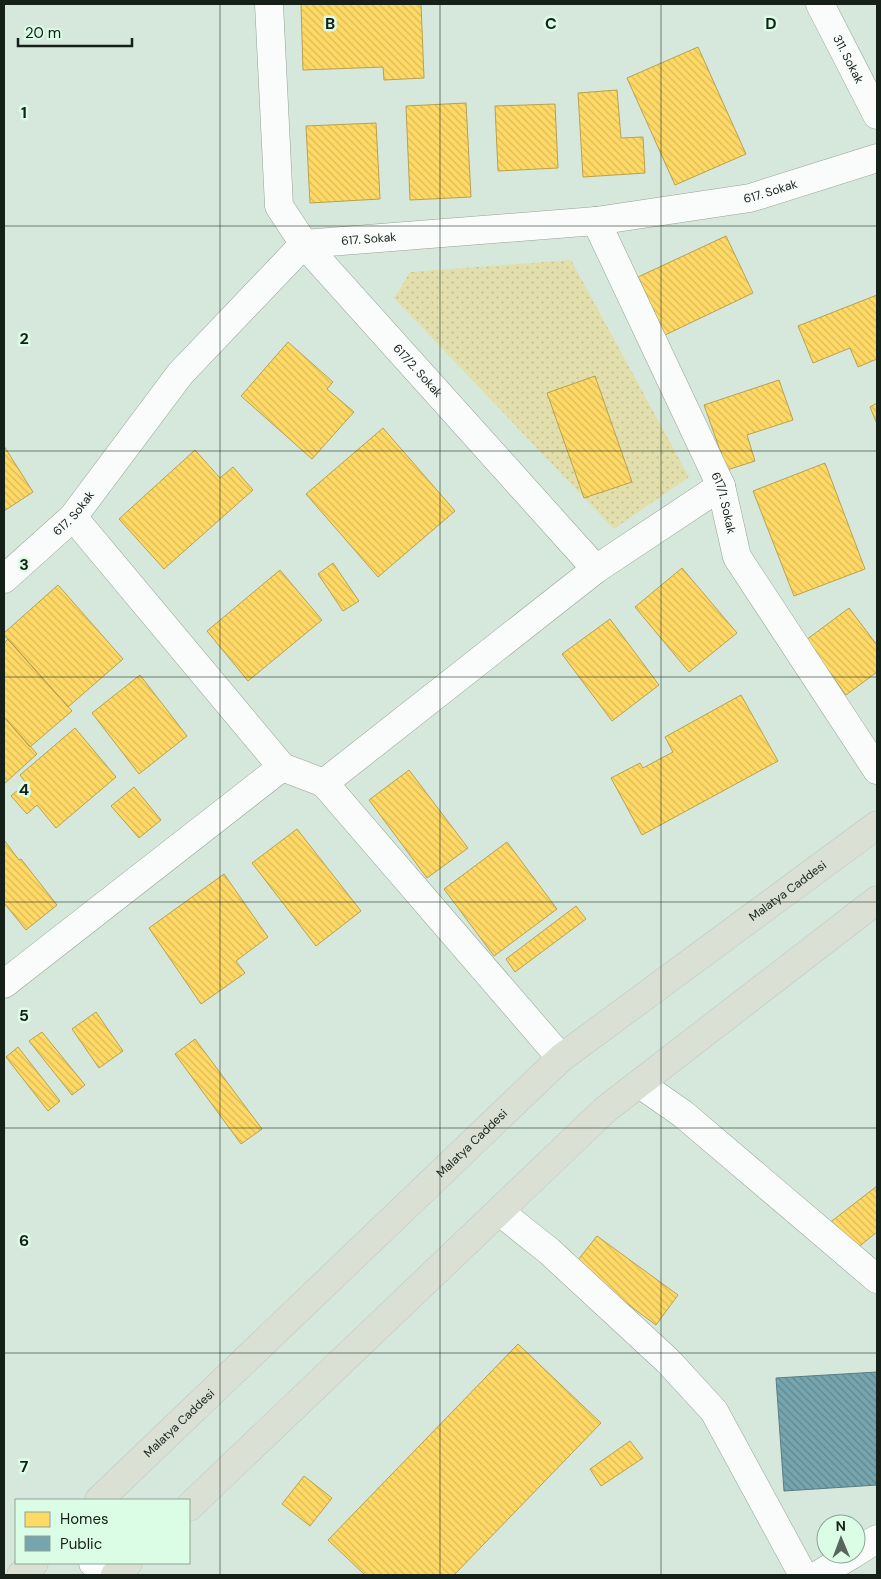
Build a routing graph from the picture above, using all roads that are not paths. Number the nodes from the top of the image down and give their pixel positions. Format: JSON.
{"nodes":[{"id":1,"x":269,"y":4,"type":"edge"},
{"id":2,"x":820,"y":4,"type":"edge"},
{"id":3,"x":877,"y":115,"type":"edge"},
{"id":4,"x":877,"y":158,"type":"edge"},
{"id":5,"x":596,"y":221,"type":"junction"},
{"id":6,"x":304,"y":244,"type":"junction"},
{"id":7,"x":721,"y":486,"type":"junction"},
{"id":8,"x":73,"y":517,"type":"junction"},
{"id":9,"x":596,"y":569,"type":"junction"},
{"id":10,"x":4,"y":579,"type":"edge"},
{"id":11,"x":282,"y":768,"type":"junction"},
{"id":12,"x":877,"y":770,"type":"edge"},
{"id":13,"x":324,"y":783,"type":"junction"},
{"id":14,"x":877,"y":824,"type":"edge"},
{"id":15,"x":877,"y":900,"type":"edge"},
{"id":16,"x":4,"y":984,"type":"edge"},
{"id":17,"x":561,"y":1058,"type":"junction"},
{"id":18,"x":640,"y":1084,"type":"junction"},
{"id":19,"x":500,"y":1212,"type":"junction"},
{"id":20,"x":877,"y":1279,"type":"edge"},
{"id":21,"x":100,"y":1499,"type":"edge"},
{"id":22,"x":190,"y":1507,"type":"edge"},
{"id":23,"x":877,"y":1539,"type":"edge"},
{"id":24,"x":866,"y":1546,"type":"edge"},
{"id":25,"x":33,"y":1564,"type":"edge"},
{"id":26,"x":94,"y":1564,"type":"edge"},
{"id":27,"x":127,"y":1564,"type":"edge"},
{"id":28,"x":836,"y":1564,"type":"edge"},
{"id":29,"x":21,"y":1575,"type":"edge"},
{"id":30,"x":109,"y":1575,"type":"edge"},
{"id":31,"x":115,"y":1575,"type":"edge"},
{"id":32,"x":803,"y":1575,"type":"edge"},
{"id":33,"x":818,"y":1575,"type":"edge"}],
"edges":[{"from":1,"to":6,"type":"street","name":"617/2. Sokak"},
{"from":2,"to":3,"type":"street","name":"311. Sokak"},
{"from":4,"to":5,"type":"street","name":"617. Sokak"},
{"from":5,"to":6,"type":"street","name":"617. Sokak"},
{"from":5,"to":7,"type":"street","name":"617/1. Sokak"},
{"from":6,"to":8,"type":"street","name":"617. Sokak"},
{"from":6,"to":9,"type":"street","name":"617/2. Sokak"},
{"from":7,"to":9,"type":"street"},
{"from":7,"to":12,"type":"street","name":"617/1. Sokak"},
{"from":8,"to":10,"type":"street","name":"617. Sokak"},
{"from":8,"to":11,"type":"street"},
{"from":9,"to":13,"type":"street"},
{"from":11,"to":13,"type":"street"},
{"from":11,"to":16,"type":"street"},
{"from":13,"to":17,"type":"street"},
{"from":14,"to":17,"type":"main road","name":"Malatya Caddesi"},
{"from":15,"to":18,"type":"main road"},
{"from":17,"to":21,"type":"main road","name":"Malatya Caddesi"},
{"from":18,"to":19,"type":"main road"},
{"from":18,"to":20,"type":"street"},
{"from":19,"to":22,"type":"main road"},
{"from":19,"to":32,"type":"street"},
{"from":23,"to":24,"type":"street"},
{"from":25,"to":29,"type":"main road"},
{"from":26,"to":30,"type":"street"},
{"from":27,"to":31,"type":"main road"},
{"from":28,"to":33,"type":"street"}]}
